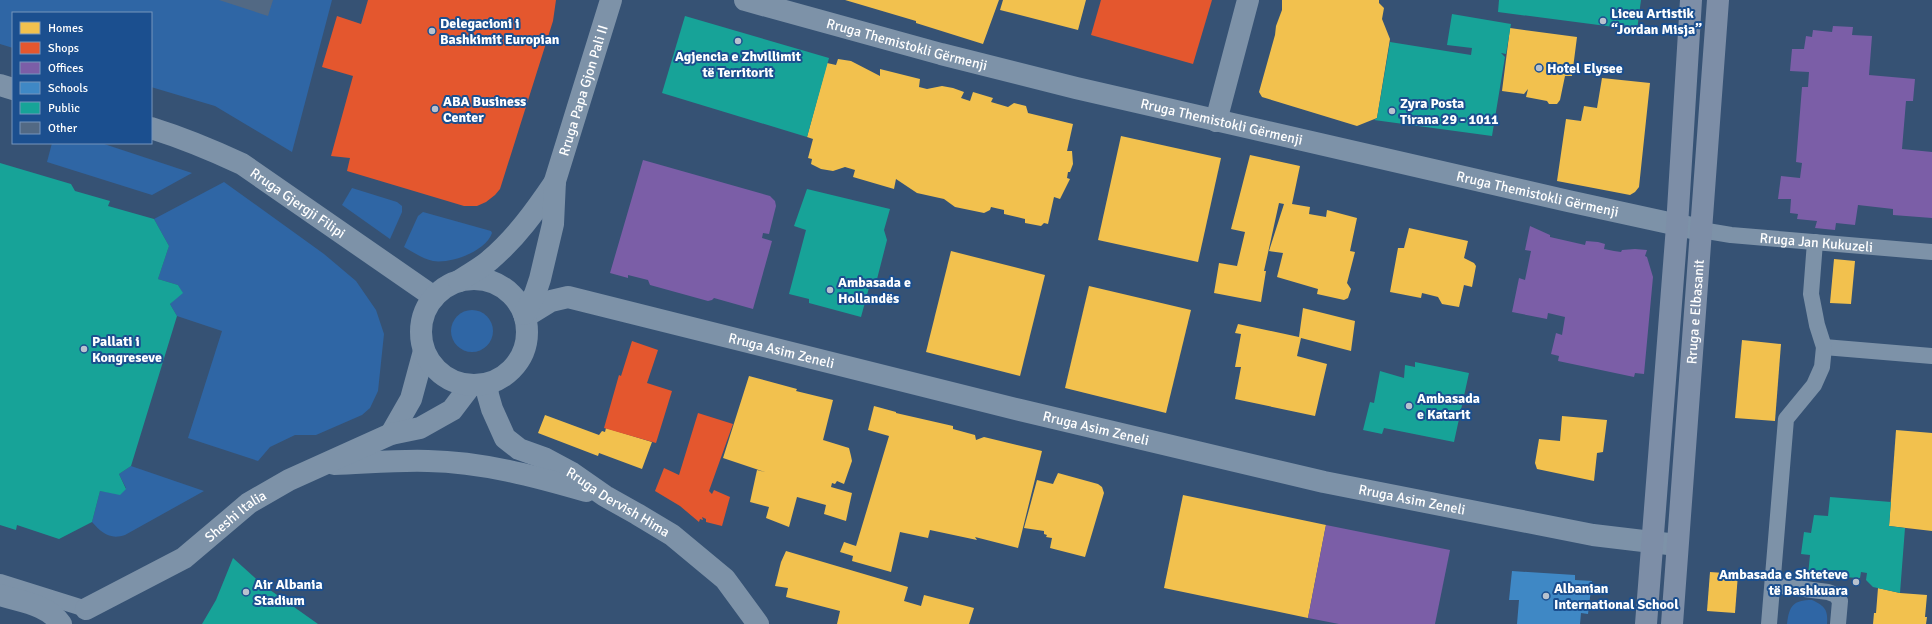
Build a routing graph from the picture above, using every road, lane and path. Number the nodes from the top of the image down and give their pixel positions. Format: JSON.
{"nodes":[{"id":1,"x":611,"y":0,"type":"edge"},
{"id":2,"x":745,"y":0,"type":"edge"},
{"id":3,"x":1248,"y":0,"type":"edge"},
{"id":4,"x":1691,"y":0,"type":"edge"},
{"id":5,"x":1718,"y":0,"type":"edge"},
{"id":6,"x":0,"y":85,"type":"edge"},
{"id":7,"x":12,"y":89,"type":"edge"},
{"id":8,"x":1216,"y":121,"type":"junction"},
{"id":9,"x":152,"y":128,"type":"edge"},
{"id":10,"x":555,"y":181,"type":"junction"},
{"id":11,"x":1677,"y":226,"type":"junction"},
{"id":12,"x":1701,"y":230,"type":"junction"},
{"id":13,"x":1815,"y":242,"type":"junction"},
{"id":14,"x":1932,"y":252,"type":"edge"},
{"id":15,"x":458,"y":282,"type":"junction"},
{"id":16,"x":434,"y":297,"type":"junction"},
{"id":17,"x":524,"y":316,"type":"junction"},
{"id":18,"x":1824,"y":347,"type":"junction"},
{"id":19,"x":424,"y":350,"type":"junction"},
{"id":20,"x":1932,"y":356,"type":"edge"},
{"id":21,"x":479,"y":384,"type":"junction"},
{"id":22,"x":391,"y":434,"type":"junction"},
{"id":23,"x":321,"y":465,"type":"junction"},
{"id":24,"x":605,"y":496,"type":"junction"},
{"id":25,"x":1653,"y":543,"type":"junction"},
{"id":26,"x":1677,"y":545,"type":"junction"},
{"id":27,"x":0,"y":582,"type":"edge"},
{"id":28,"x":1772,"y":585,"type":"junction"},
{"id":29,"x":0,"y":595,"type":"edge"},
{"id":30,"x":86,"y":609,"type":"joint"},
{"id":31,"x":61,"y":624,"type":"edge"},
{"id":32,"x":758,"y":624,"type":"edge"},
{"id":33,"x":1646,"y":624,"type":"edge"},
{"id":34,"x":1672,"y":624,"type":"edge"},
{"id":35,"x":1769,"y":624,"type":"edge"},
{"id":36,"x":1838,"y":624,"type":"edge"}],
"edges":[{"from":1,"to":10,"type":"street","name":"Rruga Papa Gjon Pali II"},
{"from":2,"to":8,"type":"street","name":"Rruga Themistokli Gërmenji"},
{"from":3,"to":8,"type":"street"},
{"from":4,"to":11,"type":"main road","name":"Rruga e Elbasanit"},
{"from":5,"to":12,"type":"main road","name":"Rruga e Elbasanit"},
{"from":6,"to":7,"type":"street"},
{"from":8,"to":11,"type":"street","name":"Rruga Themistokli Gërmenji"},
{"from":9,"to":16,"type":"street","name":"Rruga Gjergji Filipi"},
{"from":10,"to":15,"type":"street","name":"Rruga Papa Gjon Pali II"},
{"from":10,"to":17,"type":"street","name":"Rruga Papa Gjon Pali II"},
{"from":11,"to":12,"type":"street","name":"Rruga Themistokli Gërmenji"},
{"from":11,"to":25,"type":"main road","name":"Rruga e Elbasanit"},
{"from":12,"to":13,"type":"lane","name":"Rruga Jan Kukuzeli"},
{"from":12,"to":26,"type":"main road","name":"Rruga e Elbasanit"},
{"from":13,"to":14,"type":"lane","name":"Rruga Jan Kukuzeli"},
{"from":13,"to":18,"type":"lane"},
{"from":15,"to":16,"type":"street"},
{"from":15,"to":17,"type":"street"},
{"from":16,"to":19,"type":"street"},
{"from":17,"to":21,"type":"street"},
{"from":17,"to":25,"type":"street","name":"Rruga Asim Zeneli"},
{"from":18,"to":20,"type":"lane"},
{"from":18,"to":28,"type":"lane"},
{"from":19,"to":21,"type":"street"},
{"from":19,"to":22,"type":"street"},
{"from":21,"to":22,"type":"street","name":"Sheshi Italia"},
{"from":21,"to":24,"type":"street","name":"Rruga Dervish Hima"},
{"from":22,"to":23,"type":"street","name":"Sheshi Italia"},
{"from":23,"to":24,"type":"street"},
{"from":23,"to":30,"type":"street","name":"Sheshi Italia"},
{"from":24,"to":32,"type":"street","name":"Rruga Dervish Hima"},
{"from":25,"to":26,"type":"street","name":"Rruga Asim Zeneli"},
{"from":25,"to":33,"type":"main road","name":"Rruga e Elbasanit"},
{"from":26,"to":34,"type":"main road","name":"Rruga e Elbasanit"},
{"from":27,"to":30,"type":"lane"},
{"from":28,"to":35,"type":"lane"},
{"from":28,"to":36,"type":"lane"},
{"from":29,"to":31,"type":"street"}]}
